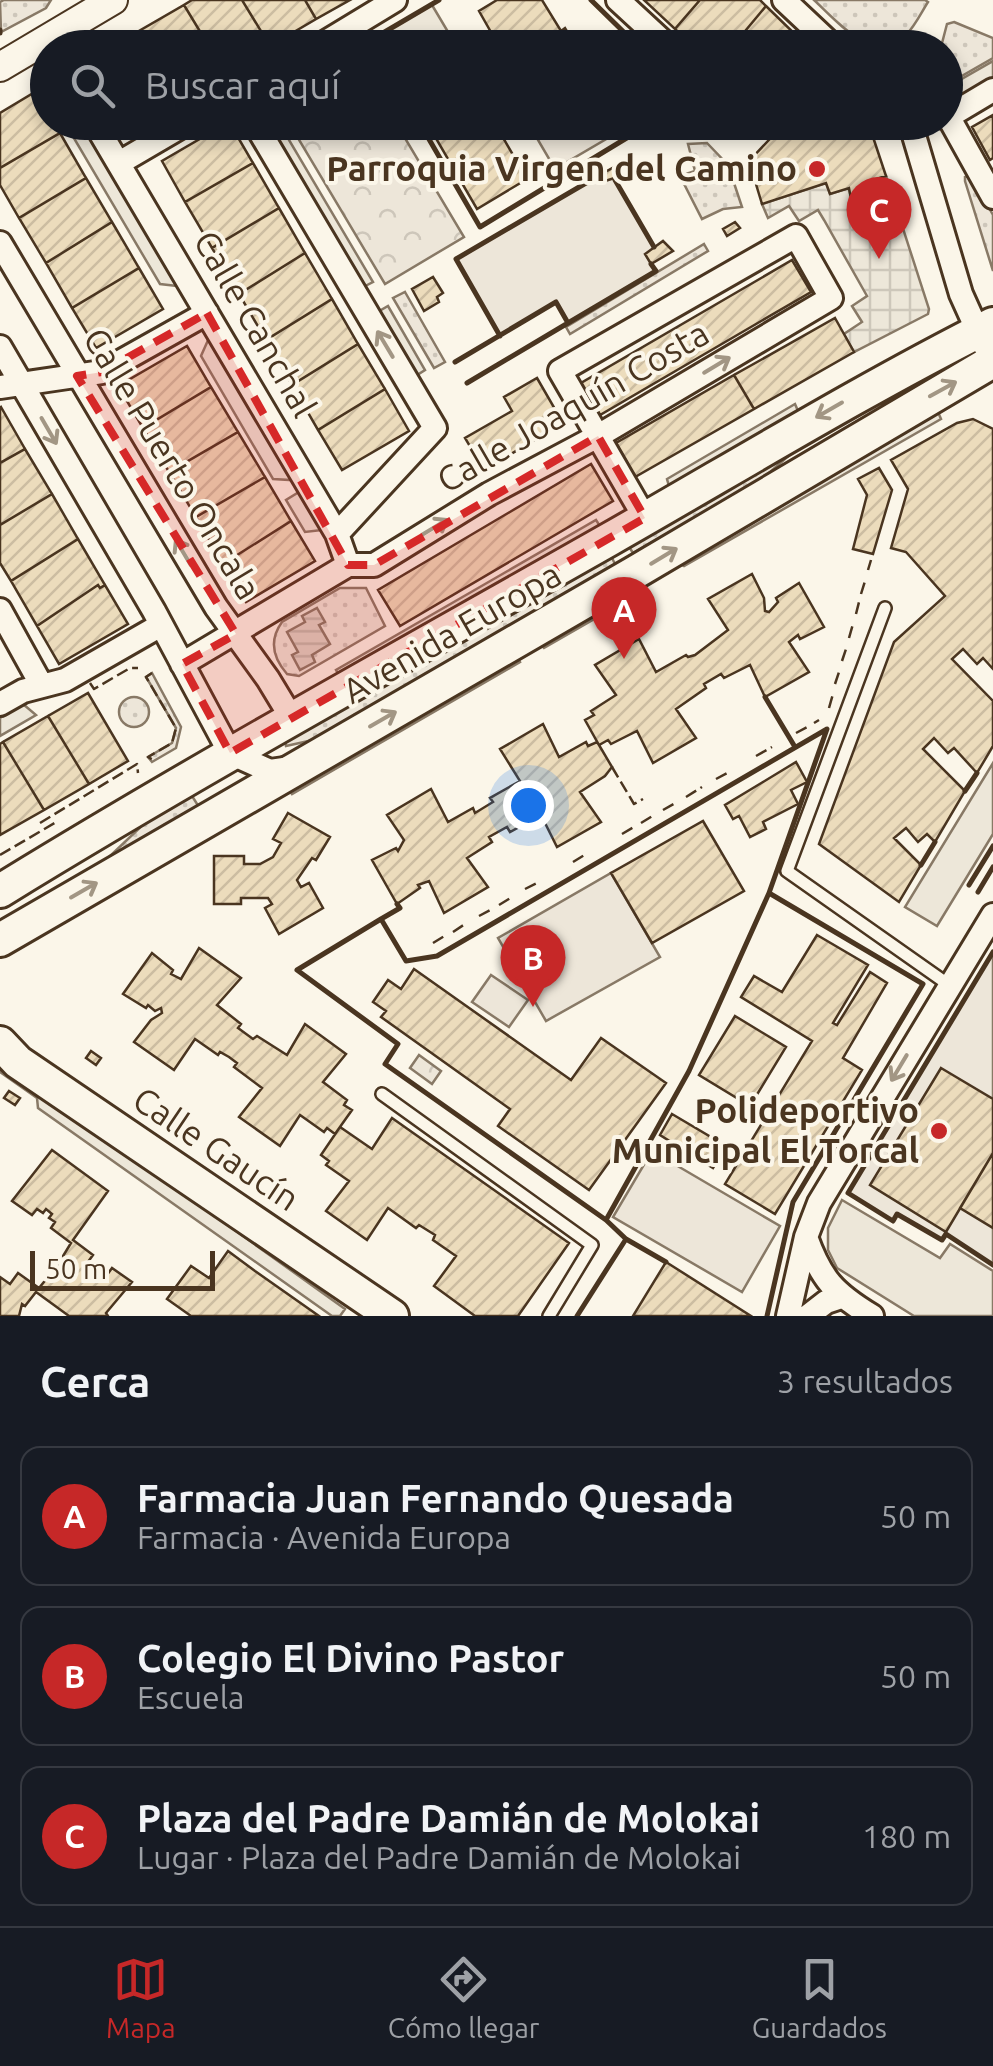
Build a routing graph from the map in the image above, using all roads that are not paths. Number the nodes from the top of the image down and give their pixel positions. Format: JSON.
{"nodes":[{"id":1,"x":114,"y":0,"type":"edge"},
{"id":2,"x":395,"y":0,"type":"edge"},
{"id":3,"x":618,"y":0,"type":"edge"},
{"id":4,"x":784,"y":0,"type":"edge"},
{"id":5,"x":68,"y":30,"type":"edge"},
{"id":6,"x":346,"y":30,"type":"edge"},
{"id":7,"x":650,"y":30,"type":"edge"},
{"id":8,"x":813,"y":30,"type":"edge"},
{"id":9,"x":30,"y":52,"type":"edge"},
{"id":10,"x":0,"y":67,"type":"edge"},
{"id":11,"x":993,"y":90,"type":"edge"},
{"id":12,"x":963,"y":105,"type":"edge"},
{"id":13,"x":105,"y":140,"type":"edge"},
{"id":14,"x":158,"y":140,"type":"edge"},
{"id":15,"x":265,"y":140,"type":"edge"},
{"id":16,"x":934,"y":140,"type":"edge"},
{"id":17,"x":946,"y":140,"type":"edge"},
{"id":18,"x":119,"y":163,"type":"junction"},
{"id":19,"x":993,"y":197,"type":"edge"},
{"id":20,"x":0,"y":243,"type":"edge"},
{"id":21,"x":207,"y":313,"type":"junction"},
{"id":22,"x":985,"y":328,"type":"edge"},
{"id":23,"x":0,"y":347,"type":"edge"},
{"id":24,"x":993,"y":361,"type":"edge"},
{"id":25,"x":77,"y":376,"type":"junction"},
{"id":26,"x":10,"y":385,"type":"edge"},
{"id":27,"x":598,"y":436,"type":"junction"},
{"id":28,"x":645,"y":518,"type":"junction"},
{"id":29,"x":337,"y":534,"type":"junction"},
{"id":30,"x":348,"y":565,"type":"junction"},
{"id":31,"x":885,"y":608,"type":"dead end"},
{"id":32,"x":0,"y":610,"type":"edge"},
{"id":33,"x":161,"y":625,"type":"junction"},
{"id":34,"x":236,"y":634,"type":"junction"},
{"id":35,"x":182,"y":664,"type":"junction"},
{"id":36,"x":42,"y":686,"type":"junction"},
{"id":37,"x":0,"y":704,"type":"edge"},
{"id":38,"x":291,"y":718,"type":"junction"},
{"id":39,"x":230,"y":752,"type":"junction"},
{"id":40,"x":298,"y":768,"type":"junction"},
{"id":41,"x":0,"y":891,"type":"edge"},
{"id":42,"x":993,"y":916,"type":"edge"},
{"id":43,"x":0,"y":940,"type":"edge"},
{"id":44,"x":949,"y":984,"type":"junction"},
{"id":45,"x":0,"y":1043,"type":"edge"},
{"id":46,"x":382,"y":1094,"type":"dead end"},
{"id":47,"x":806,"y":1237,"type":"junction"},
{"id":48,"x":841,"y":1297,"type":"junction"},
{"id":49,"x":392,"y":1316,"type":"edge"},
{"id":50,"x":549,"y":1316,"type":"edge"},
{"id":51,"x":788,"y":1316,"type":"edge"},
{"id":52,"x":808,"y":1316,"type":"edge"},
{"id":53,"x":872,"y":1316,"type":"edge"}],
"edges":[{"from":1,"to":5,"type":"street"},
{"from":2,"to":6,"type":"street"},
{"from":3,"to":7,"type":"street"},
{"from":4,"to":8,"type":"street"},
{"from":9,"to":10,"type":"street"},
{"from":11,"to":12,"type":"street"},
{"from":13,"to":18,"type":"street","name":"Calle Canchal"},
{"from":14,"to":18,"type":"street"},
{"from":29,"to":15,"type":"street","one_way":true},
{"from":16,"to":22,"type":"street"},
{"from":17,"to":19,"type":"street"},
{"from":18,"to":21,"type":"street","name":"Calle Canchal"},
{"from":20,"to":25,"type":"street","name":"Calle Puerto Oncala"},
{"from":21,"to":25,"type":"street"},
{"from":21,"to":29,"type":"street","name":"Calle Canchal"},
{"from":22,"to":24,"type":"street"},
{"from":22,"to":28,"type":"main road","name":"Avenida Europa","one_way":true},
{"from":23,"to":26,"type":"street"},
{"from":40,"to":24,"type":"main road","name":"Avenida Europa","one_way":true},
{"from":25,"to":26,"type":"street"},
{"from":34,"to":25,"type":"street","name":"Calle Puerto Oncala","one_way":true},
{"from":26,"to":33,"type":"street","one_way":true},
{"from":27,"to":27,"type":"street","name":"Calle Joaquín Costa","one_way":true},
{"from":27,"to":28,"type":"street"},
{"from":30,"to":27,"type":"street","name":"Calle Joaquín Costa","one_way":true},
{"from":28,"to":38,"type":"main road","name":"Avenida Europa"},
{"from":29,"to":30,"type":"street","name":"Calle Canchal"},
{"from":30,"to":34,"type":"street","name":"Calle Joaquín Costa"},
{"from":31,"to":44,"type":"lane"},
{"from":32,"to":36,"type":"street"},
{"from":33,"to":35,"type":"street"},
{"from":33,"to":36,"type":"street"},
{"from":34,"to":35,"type":"street","name":"Calle Joaquín Costa"},
{"from":34,"to":38,"type":"street","name":"Calle Puerto Oncala"},
{"from":35,"to":39,"type":"street"},
{"from":36,"to":37,"type":"street"},
{"from":38,"to":39,"type":"main road","name":"Avenida Europa"},
{"from":39,"to":40,"type":"street"},
{"from":39,"to":41,"type":"main road","name":"Avenida Europa"},
{"from":43,"to":40,"type":"main road","name":"Avenida Europa","one_way":true},
{"from":42,"to":44,"type":"street"},
{"from":44,"to":47,"type":"street","one_way":true},
{"from":45,"to":49,"type":"main road","name":"Calle Gaucín"},
{"from":46,"to":50,"type":"lane"},
{"from":47,"to":48,"type":"street"},
{"from":47,"to":51,"type":"street"},
{"from":48,"to":52,"type":"street"},
{"from":48,"to":53,"type":"street"}]}
